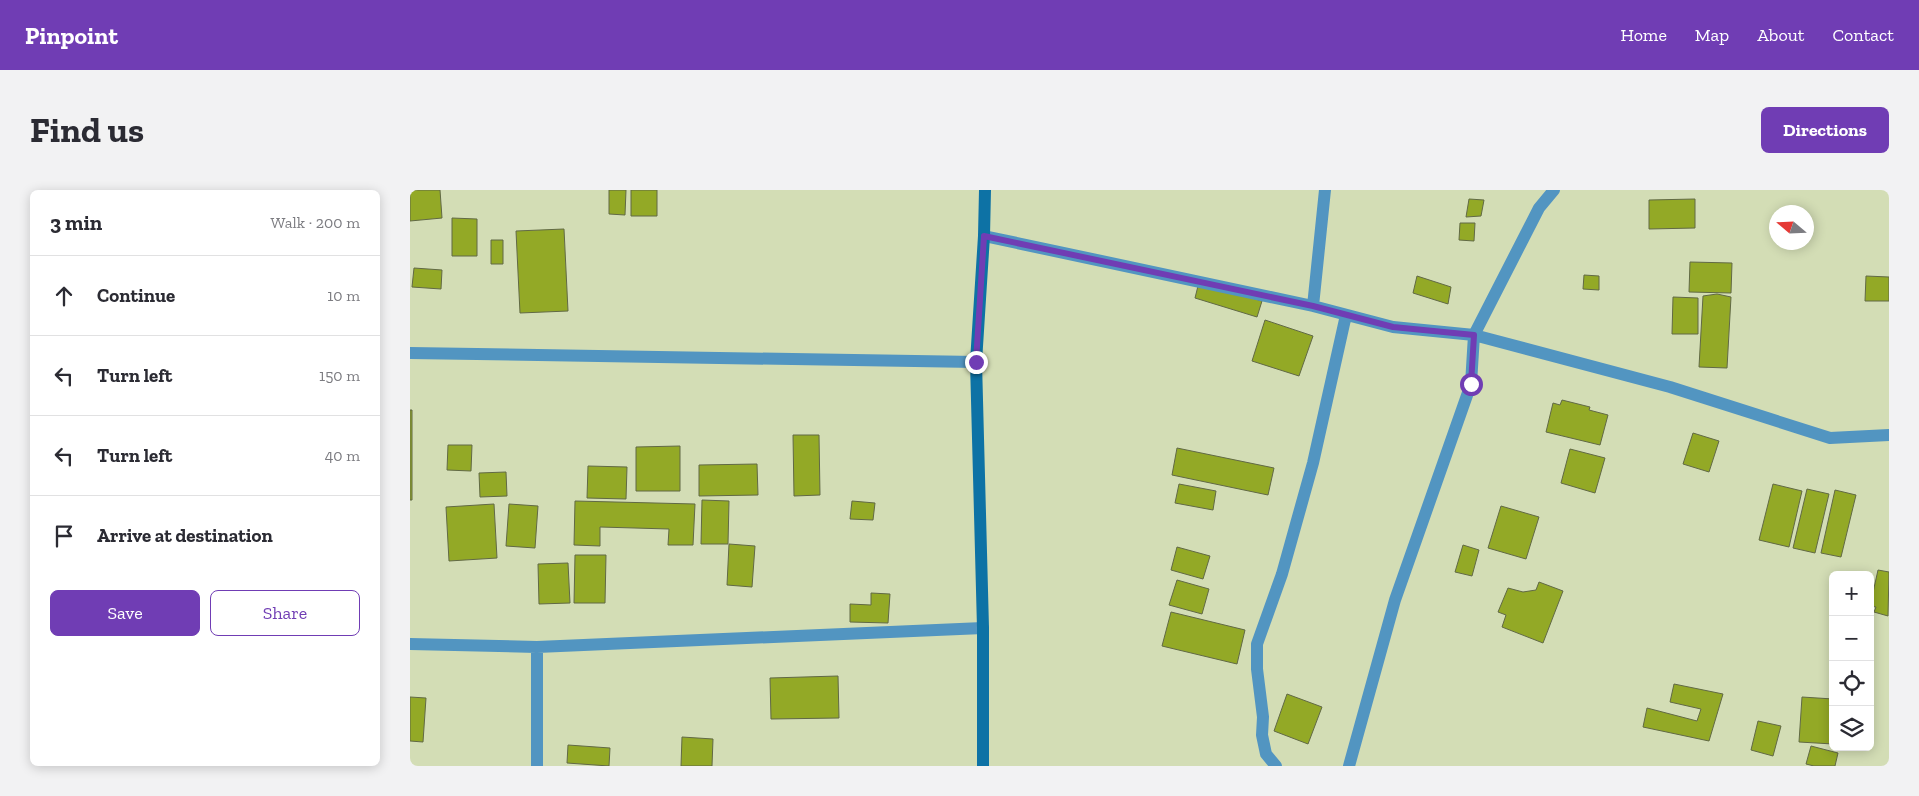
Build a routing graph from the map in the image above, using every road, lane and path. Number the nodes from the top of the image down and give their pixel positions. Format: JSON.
{"nodes":[{"id":1,"x":985,"y":190,"type":"edge"},
{"id":2,"x":1325,"y":190,"type":"edge"},
{"id":3,"x":1554,"y":190,"type":"edge"},
{"id":4,"x":984,"y":236,"type":"junction"},
{"id":5,"x":1313,"y":306,"type":"junction"},
{"id":6,"x":1346,"y":315,"type":"junction"},
{"id":7,"x":1474,"y":335,"type":"junction"},
{"id":8,"x":410,"y":353,"type":"edge"},
{"id":9,"x":976,"y":362,"type":"junction"},
{"id":10,"x":1889,"y":435,"type":"edge"},
{"id":11,"x":983,"y":628,"type":"junction"},
{"id":12,"x":410,"y":644,"type":"edge"},
{"id":13,"x":537,"y":647,"type":"junction"},
{"id":14,"x":537,"y":766,"type":"edge"},
{"id":15,"x":983,"y":766,"type":"edge"},
{"id":16,"x":1276,"y":766,"type":"edge"},
{"id":17,"x":1349,"y":766,"type":"edge"}],
"edges":[{"from":1,"to":4,"type":"street"},
{"from":2,"to":5,"type":"street"},
{"from":3,"to":7,"type":"street"},
{"from":4,"to":5,"type":"street"},
{"from":4,"to":9,"type":"street"},
{"from":5,"to":6,"type":"street"},
{"from":6,"to":7,"type":"street"},
{"from":6,"to":16,"type":"street"},
{"from":7,"to":10,"type":"street"},
{"from":7,"to":17,"type":"street"},
{"from":8,"to":9,"type":"street"},
{"from":9,"to":11,"type":"street"},
{"from":11,"to":13,"type":"street"},
{"from":11,"to":15,"type":"street"},
{"from":12,"to":13,"type":"street"},
{"from":13,"to":14,"type":"street"}]}
